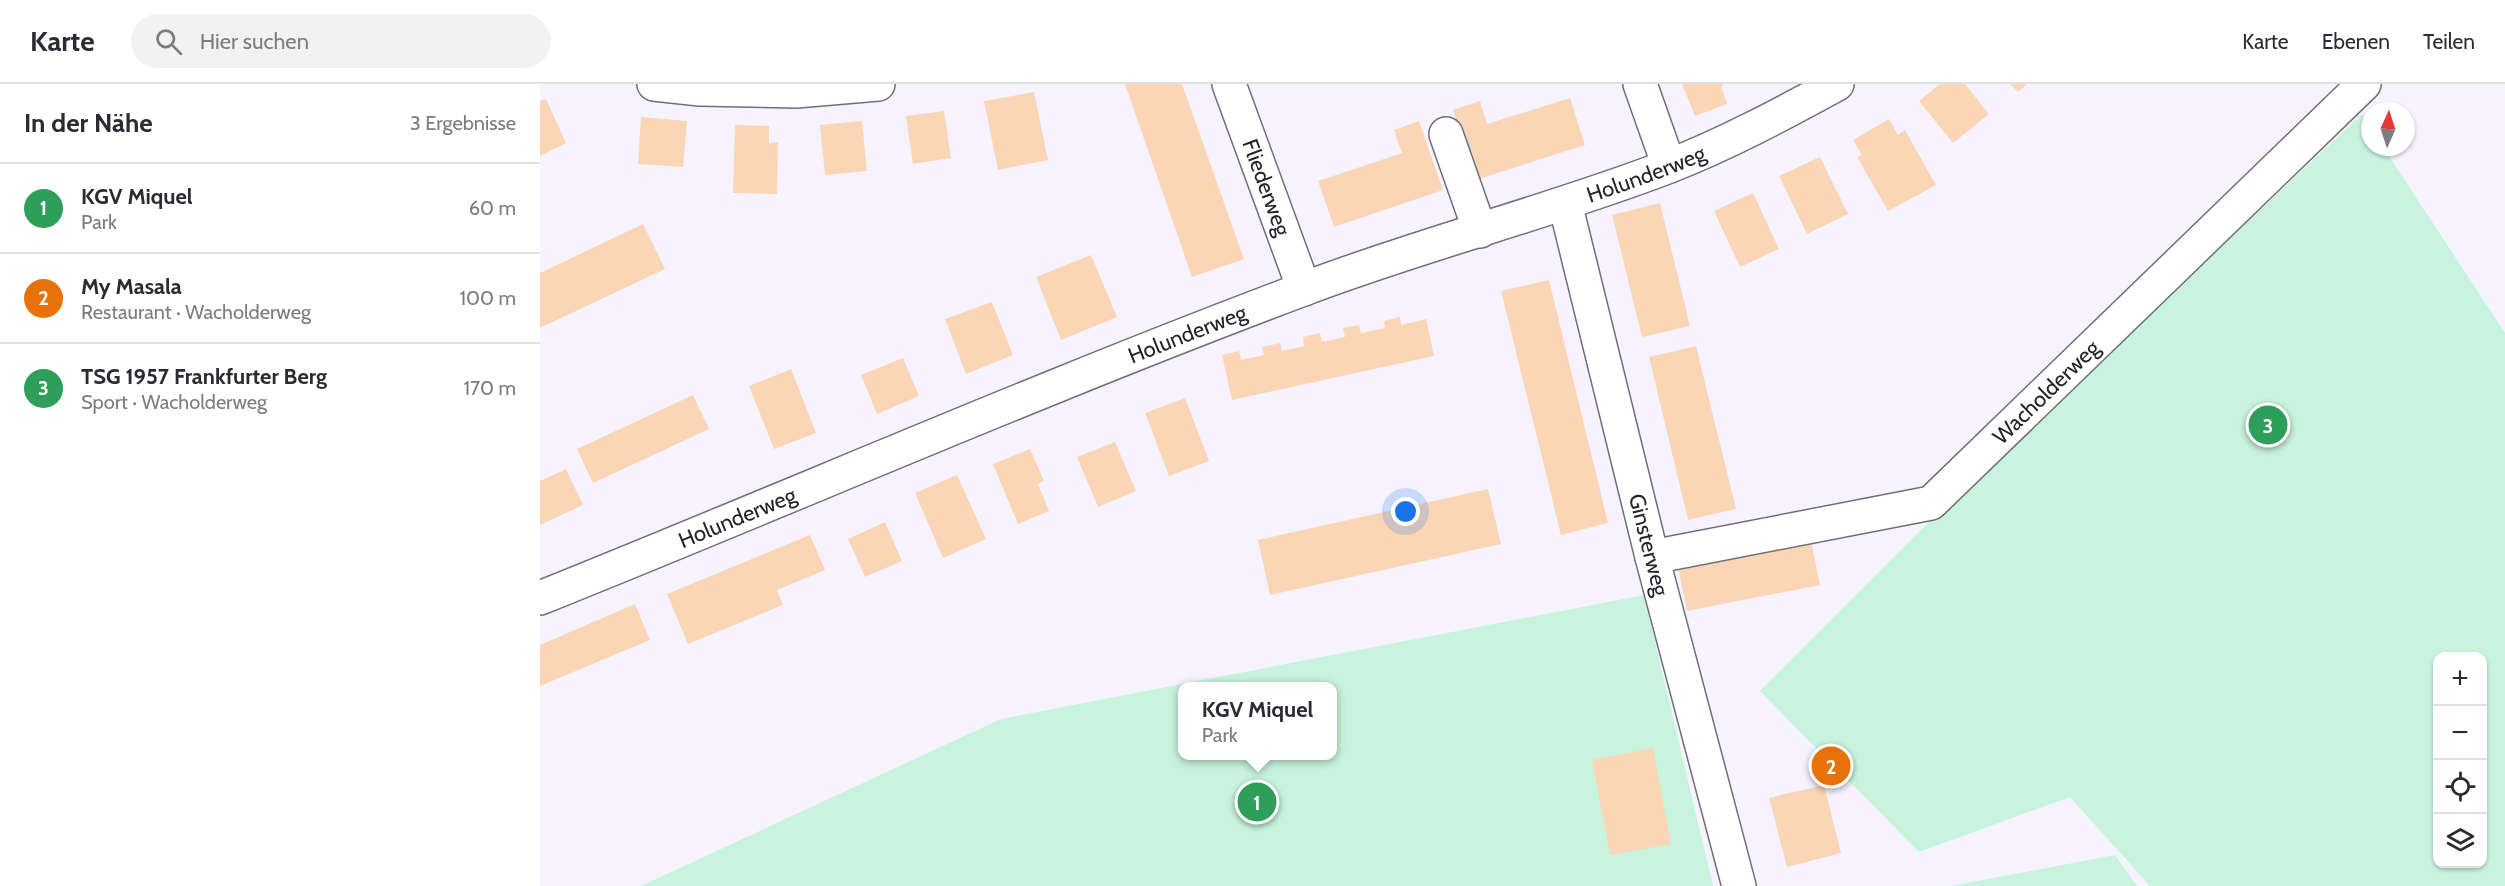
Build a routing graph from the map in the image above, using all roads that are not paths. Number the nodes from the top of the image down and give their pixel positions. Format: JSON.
{"nodes":[{"id":1,"x":654,"y":84,"type":"edge"},
{"id":2,"x":878,"y":84,"type":"edge"},
{"id":3,"x":1229,"y":84,"type":"edge"},
{"id":4,"x":1640,"y":84,"type":"edge"},
{"id":5,"x":1837,"y":84,"type":"edge"},
{"id":6,"x":2364,"y":84,"type":"edge"},
{"id":7,"x":1446,"y":134,"type":"dead end"},
{"id":8,"x":1669,"y":166,"type":"junction"},
{"id":9,"x":1565,"y":203,"type":"junction"},
{"id":10,"x":1480,"y":231,"type":"junction"},
{"id":11,"x":1304,"y":288,"type":"junction"},
{"id":12,"x":1652,"y":557,"type":"junction"},
{"id":13,"x":540,"y":598,"type":"edge"},
{"id":14,"x":1739,"y":886,"type":"edge"}],
"edges":[{"from":1,"to":2,"type":"street"},
{"from":3,"to":11,"type":"street","name":"Fliederweg"},
{"from":4,"to":8,"type":"street"},
{"from":5,"to":8,"type":"street","name":"Holunderweg"},
{"from":6,"to":12,"type":"street","name":"Wacholderweg"},
{"from":7,"to":10,"type":"street"},
{"from":8,"to":9,"type":"street","name":"Holunderweg"},
{"from":9,"to":10,"type":"street","name":"Holunderweg"},
{"from":9,"to":12,"type":"street","name":"Ginsterweg"},
{"from":10,"to":11,"type":"street","name":"Holunderweg"},
{"from":11,"to":13,"type":"street","name":"Holunderweg"},
{"from":12,"to":14,"type":"street","name":"Ginsterweg"}]}
